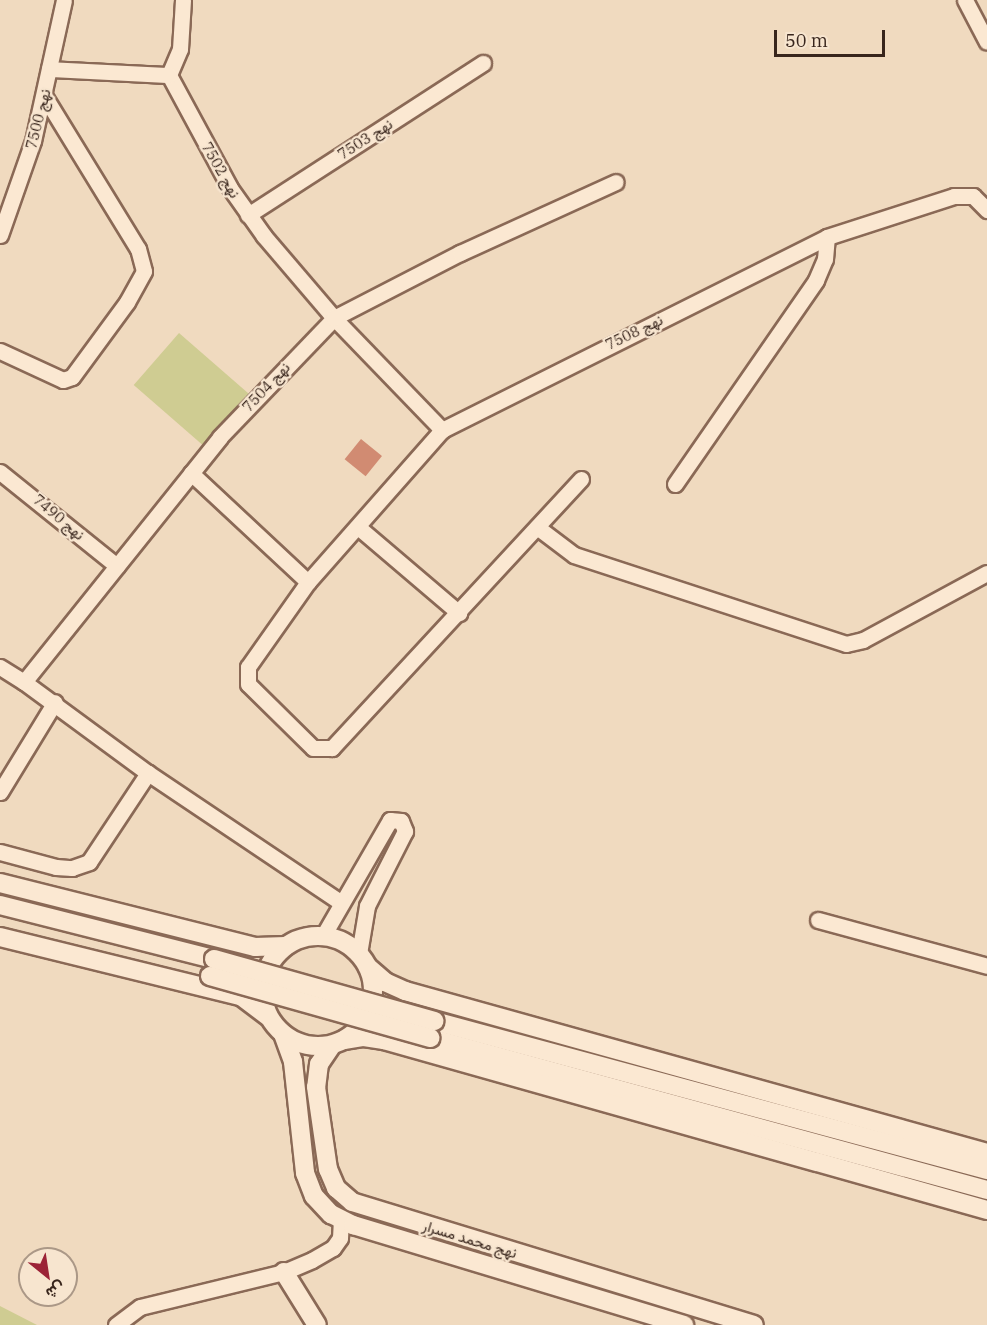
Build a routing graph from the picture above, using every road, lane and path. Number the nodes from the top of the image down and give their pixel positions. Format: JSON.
{"nodes":[{"id":1,"x":64,"y":0,"type":"edge"},
{"id":2,"x":183,"y":0,"type":"edge"},
{"id":3,"x":965,"y":0,"type":"edge"},
{"id":4,"x":987,"y":42,"type":"edge"},
{"id":5,"x":483,"y":63,"type":"dead end"},
{"id":6,"x":49,"y":69,"type":"junction"},
{"id":7,"x":169,"y":75,"type":"junction"},
{"id":8,"x":45,"y":97,"type":"junction"},
{"id":9,"x":616,"y":182,"type":"dead end"},
{"id":10,"x":987,"y":210,"type":"edge"},
{"id":11,"x":248,"y":215,"type":"junction"},
{"id":12,"x":0,"y":235,"type":"edge"},
{"id":13,"x":827,"y":237,"type":"junction"},
{"id":14,"x":334,"y":318,"type":"junction"},
{"id":15,"x":0,"y":351,"type":"edge"},
{"id":16,"x":442,"y":430,"type":"junction"},
{"id":17,"x":0,"y":472,"type":"edge"},
{"id":18,"x":191,"y":473,"type":"junction"},
{"id":19,"x":581,"y":479,"type":"dead end"},
{"id":20,"x":675,"y":484,"type":"dead end"},
{"id":21,"x":358,"y":527,"type":"junction"},
{"id":22,"x":537,"y":527,"type":"junction"},
{"id":23,"x":117,"y":566,"type":"junction"},
{"id":24,"x":987,"y":573,"type":"edge"},
{"id":25,"x":308,"y":582,"type":"junction"},
{"id":26,"x":459,"y":614,"type":"junction"},
{"id":27,"x":0,"y":667,"type":"edge"},
{"id":28,"x":24,"y":682,"type":"junction"},
{"id":29,"x":55,"y":702,"type":"junction"},
{"id":30,"x":148,"y":773,"type":"junction"},
{"id":31,"x":0,"y":792,"type":"edge"},
{"id":32,"x":0,"y":852,"type":"edge"},
{"id":33,"x":0,"y":883,"type":"edge"},
{"id":34,"x":340,"y":902,"type":"junction"},
{"id":35,"x":0,"y":905,"type":"edge"},
{"id":36,"x":818,"y":920,"type":"dead end"},
{"id":37,"x":0,"y":924,"type":"edge"},
{"id":38,"x":323,"y":936,"type":"junction"},
{"id":39,"x":0,"y":937,"type":"edge"},
{"id":40,"x":286,"y":946,"type":"junction"},
{"id":41,"x":364,"y":960,"type":"junction"},
{"id":42,"x":987,"y":966,"type":"edge"},
{"id":43,"x":212,"y":967,"type":"junction"},
{"id":44,"x":268,"y":1016,"type":"junction"},
{"id":45,"x":432,"y":1030,"type":"junction"},
{"id":46,"x":283,"y":1034,"type":"junction"},
{"id":47,"x":338,"y":1042,"type":"junction"},
{"id":48,"x":987,"y":1154,"type":"edge"},
{"id":49,"x":987,"y":1170,"type":"edge"},
{"id":50,"x":987,"y":1190,"type":"edge"},
{"id":51,"x":987,"y":1210,"type":"edge"},
{"id":52,"x":341,"y":1221,"type":"junction"},
{"id":53,"x":284,"y":1272,"type":"junction"},
{"id":54,"x":116,"y":1325,"type":"edge"},
{"id":55,"x":317,"y":1325,"type":"edge"},
{"id":56,"x":684,"y":1325,"type":"edge"},
{"id":57,"x":754,"y":1325,"type":"edge"}],
"edges":[{"from":1,"to":6,"type":"street","name":"نهج 7500"},
{"from":2,"to":7,"type":"street"},
{"from":3,"to":4,"type":"street"},
{"from":5,"to":11,"type":"street","name":"نهج 7503"},
{"from":6,"to":7,"type":"street"},
{"from":6,"to":8,"type":"street","name":"نهج 7500"},
{"from":7,"to":11,"type":"street","name":"نهج 7502"},
{"from":8,"to":12,"type":"street","name":"نهج 7500"},
{"from":8,"to":15,"type":"street"},
{"from":9,"to":14,"type":"street","name":"نهج 7504"},
{"from":10,"to":13,"type":"street","name":"نهج 7508"},
{"from":11,"to":14,"type":"street","name":"نهج 7502"},
{"from":13,"to":16,"type":"street","name":"نهج 7508"},
{"from":13,"to":20,"type":"street"},
{"from":14,"to":16,"type":"street","name":"نهج 7502"},
{"from":14,"to":18,"type":"street","name":"نهج 7504"},
{"from":16,"to":21,"type":"street"},
{"from":17,"to":23,"type":"street","name":"نهج 7490"},
{"from":18,"to":23,"type":"street","name":"نهج 7504"},
{"from":18,"to":25,"type":"street"},
{"from":19,"to":22,"type":"street"},
{"from":21,"to":25,"type":"street"},
{"from":21,"to":26,"type":"street"},
{"from":22,"to":24,"type":"street"},
{"from":22,"to":26,"type":"street"},
{"from":23,"to":28,"type":"street","name":"نهج 7504"},
{"from":25,"to":26,"type":"street"},
{"from":27,"to":28,"type":"street"},
{"from":28,"to":29,"type":"street"},
{"from":29,"to":30,"type":"street"},
{"from":29,"to":31,"type":"street"},
{"from":30,"to":32,"type":"street"},
{"from":30,"to":34,"type":"street"},
{"from":33,"to":40,"type":"street"},
{"from":34,"to":38,"type":"street"},
{"from":34,"to":41,"type":"street"},
{"from":35,"to":43,"type":"street"},
{"from":36,"to":42,"type":"street"},
{"from":37,"to":43,"type":"street"},
{"from":38,"to":40,"type":"street"},
{"from":38,"to":41,"type":"street"},
{"from":39,"to":44,"type":"street"},
{"from":40,"to":44,"type":"street"},
{"from":41,"to":47,"type":"street"},
{"from":41,"to":48,"type":"street"},
{"from":43,"to":45,"type":"street","bridge":true},
{"from":44,"to":46,"type":"street"},
{"from":45,"to":49,"type":"street"},
{"from":45,"to":50,"type":"street"},
{"from":46,"to":47,"type":"street"},
{"from":46,"to":52,"type":"street","name":"نهج محمد مسرار"},
{"from":47,"to":51,"type":"street"},
{"from":47,"to":57,"type":"street","name":"نهج محمد مسرار"},
{"from":52,"to":53,"type":"street"},
{"from":52,"to":56,"type":"street","name":"نهج محمد مسرار"},
{"from":53,"to":54,"type":"street"},
{"from":53,"to":55,"type":"street"}]}
